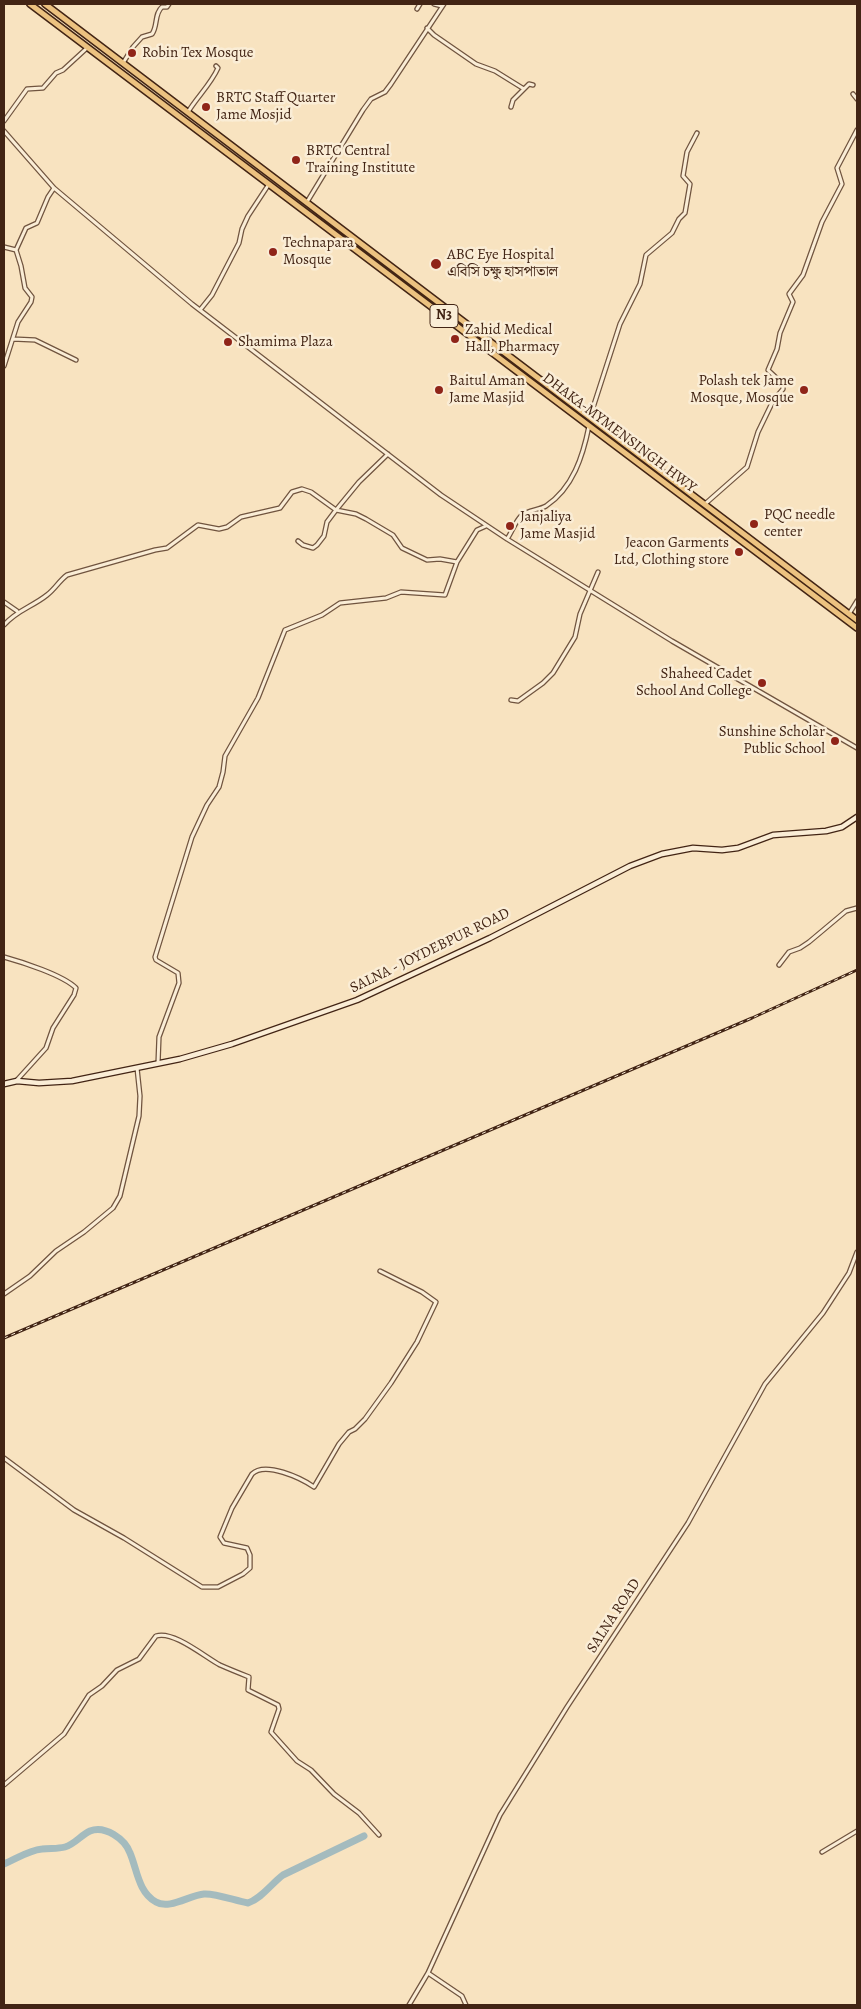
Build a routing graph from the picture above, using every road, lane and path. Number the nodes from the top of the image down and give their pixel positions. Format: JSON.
{"nodes":[{"id":1,"x":30,"y":4,"type":"edge"},
{"id":2,"x":46,"y":4,"type":"edge"},
{"id":3,"x":169,"y":4,"type":"edge"},
{"id":4,"x":420,"y":4,"type":"edge"},
{"id":5,"x":434,"y":4,"type":"edge"},
{"id":6,"x":443,"y":5,"type":"edge"},
{"id":7,"x":417,"y":9,"type":"dead end"},
{"id":8,"x":428,"y":28,"type":"junction"},
{"id":9,"x":88,"y":47,"type":"junction"},
{"id":10,"x":123,"y":63,"type":"junction"},
{"id":11,"x":216,"y":66,"type":"dead end"},
{"id":12,"x":533,"y":85,"type":"dead end"},
{"id":13,"x":524,"y":88,"type":"junction"},
{"id":14,"x":853,"y":94,"type":"dead end"},
{"id":15,"x":857,"y":99,"type":"edge"},
{"id":16,"x":511,"y":107,"type":"dead end"},
{"id":17,"x":188,"y":112,"type":"junction"},
{"id":18,"x":4,"y":121,"type":"edge"},
{"id":19,"x":857,"y":130,"type":"edge"},
{"id":20,"x":4,"y":131,"type":"edge"},
{"id":21,"x":697,"y":133,"type":"dead end"},
{"id":22,"x":269,"y":184,"type":"junction"},
{"id":23,"x":54,"y":188,"type":"junction"},
{"id":24,"x":306,"y":202,"type":"junction"},
{"id":25,"x":4,"y":247,"type":"edge"},
{"id":26,"x":16,"y":250,"type":"junction"},
{"id":27,"x":200,"y":310,"type":"junction"},
{"id":28,"x":13,"y":339,"type":"junction"},
{"id":29,"x":76,"y":360,"type":"dead end"},
{"id":30,"x":4,"y":366,"type":"edge"},
{"id":31,"x":590,"y":417,"type":"junction"},
{"id":32,"x":589,"y":426,"type":"junction"},
{"id":33,"x":388,"y":454,"type":"junction"},
{"id":34,"x":705,"y":504,"type":"junction"},
{"id":35,"x":336,"y":510,"type":"junction"},
{"id":36,"x":487,"y":525,"type":"junction"},
{"id":37,"x":507,"y":538,"type":"junction"},
{"id":38,"x":298,"y":542,"type":"dead end"},
{"id":39,"x":457,"y":562,"type":"junction"},
{"id":40,"x":598,"y":572,"type":"dead end"},
{"id":41,"x":590,"y":590,"type":"junction"},
{"id":42,"x":857,"y":601,"type":"edge"},
{"id":43,"x":4,"y":602,"type":"edge"},
{"id":44,"x":18,"y":612,"type":"junction"},
{"id":45,"x":849,"y":614,"type":"junction"},
{"id":46,"x":857,"y":620,"type":"edge"},
{"id":47,"x":4,"y":625,"type":"edge"},
{"id":48,"x":857,"y":628,"type":"edge"},
{"id":49,"x":511,"y":700,"type":"dead end"},
{"id":50,"x":857,"y":748,"type":"edge"},
{"id":51,"x":857,"y":818,"type":"edge"},
{"id":52,"x":857,"y":908,"type":"edge"},
{"id":53,"x":4,"y":957,"type":"edge"},
{"id":54,"x":779,"y":965,"type":"dead end"},
{"id":55,"x":158,"y":1063,"type":"junction"},
{"id":56,"x":137,"y":1068,"type":"junction"},
{"id":57,"x":17,"y":1081,"type":"junction"},
{"id":58,"x":4,"y":1084,"type":"edge"},
{"id":59,"x":857,"y":1252,"type":"edge"},
{"id":60,"x":380,"y":1271,"type":"dead end"},
{"id":61,"x":4,"y":1294,"type":"edge"},
{"id":62,"x":4,"y":1458,"type":"edge"},
{"id":63,"x":4,"y":1785,"type":"edge"},
{"id":64,"x":857,"y":1831,"type":"edge"},
{"id":65,"x":379,"y":1835,"type":"dead end"},
{"id":66,"x":822,"y":1852,"type":"dead end"},
{"id":67,"x":428,"y":1973,"type":"junction"},
{"id":68,"x":409,"y":2005,"type":"edge"},
{"id":69,"x":466,"y":2005,"type":"edge"}],
"edges":[{"from":1,"to":9,"type":"highway","name":"DHAKA-MYMENSINGH HWY","number":"N3"},
{"from":2,"to":10,"type":"highway","name":"DHAKA-MYMENSINGH HWY","number":"N3"},
{"from":3,"to":10,"type":"street"},
{"from":4,"to":7,"type":"street"},
{"from":5,"to":6,"type":"street"},
{"from":6,"to":8,"type":"street"},
{"from":8,"to":13,"type":"street"},
{"from":8,"to":24,"type":"street"},
{"from":9,"to":18,"type":"street"},
{"from":9,"to":22,"type":"highway","name":"DHAKA-MYMENSINGH HWY","number":"N3"},
{"from":10,"to":17,"type":"highway","name":"DHAKA-MYMENSINGH HWY","number":"N3"},
{"from":11,"to":17,"type":"street"},
{"from":12,"to":13,"type":"street"},
{"from":13,"to":16,"type":"street"},
{"from":14,"to":15,"type":"street"},
{"from":17,"to":24,"type":"highway","name":"DHAKA-MYMENSINGH HWY","number":"N3"},
{"from":19,"to":34,"type":"street"},
{"from":20,"to":23,"type":"street"},
{"from":21,"to":31,"type":"street"},
{"from":22,"to":27,"type":"street"},
{"from":22,"to":32,"type":"highway","name":"DHAKA-MYMENSINGH HWY","number":"N3"},
{"from":23,"to":26,"type":"street"},
{"from":23,"to":27,"type":"street"},
{"from":24,"to":31,"type":"highway","name":"DHAKA-MYMENSINGH HWY","number":"N3"},
{"from":25,"to":26,"type":"street"},
{"from":26,"to":28,"type":"street"},
{"from":27,"to":33,"type":"street"},
{"from":28,"to":29,"type":"street"},
{"from":28,"to":30,"type":"street"},
{"from":31,"to":34,"type":"highway","name":"DHAKA-MYMENSINGH HWY","number":"N3"},
{"from":32,"to":37,"type":"street"},
{"from":32,"to":48,"type":"highway","name":"DHAKA-MYMENSINGH HWY","number":"N3"},
{"from":33,"to":35,"type":"street"},
{"from":33,"to":36,"type":"street"},
{"from":34,"to":45,"type":"highway","name":"DHAKA-MYMENSINGH HWY","number":"N3"},
{"from":35,"to":38,"type":"street"},
{"from":35,"to":39,"type":"street"},
{"from":35,"to":44,"type":"street"},
{"from":36,"to":37,"type":"street"},
{"from":36,"to":39,"type":"street"},
{"from":37,"to":41,"type":"street"},
{"from":39,"to":55,"type":"street"},
{"from":40,"to":41,"type":"street"},
{"from":41,"to":49,"type":"street"},
{"from":41,"to":50,"type":"street"},
{"from":42,"to":45,"type":"street"},
{"from":43,"to":44,"type":"street"},
{"from":44,"to":47,"type":"street"},
{"from":45,"to":46,"type":"highway","name":"DHAKA-MYMENSINGH HWY","number":"N3"},
{"from":51,"to":55,"type":"main road","name":"SALNA - JOYDEBPUR ROAD"},
{"from":52,"to":54,"type":"street"},
{"from":53,"to":57,"type":"street"},
{"from":55,"to":56,"type":"main road","name":"SALNA - JOYDEBPUR ROAD"},
{"from":56,"to":57,"type":"main road","name":"SALNA - JOYDEBPUR ROAD"},
{"from":56,"to":61,"type":"street"},
{"from":57,"to":58,"type":"main road","name":"SALNA - JOYDEBPUR ROAD"},
{"from":59,"to":67,"type":"street","name":"SALNA ROAD"},
{"from":60,"to":62,"type":"street"},
{"from":63,"to":65,"type":"street"},
{"from":64,"to":66,"type":"street"},
{"from":67,"to":68,"type":"street","name":"SALNA ROAD"},
{"from":67,"to":69,"type":"street"}]}
